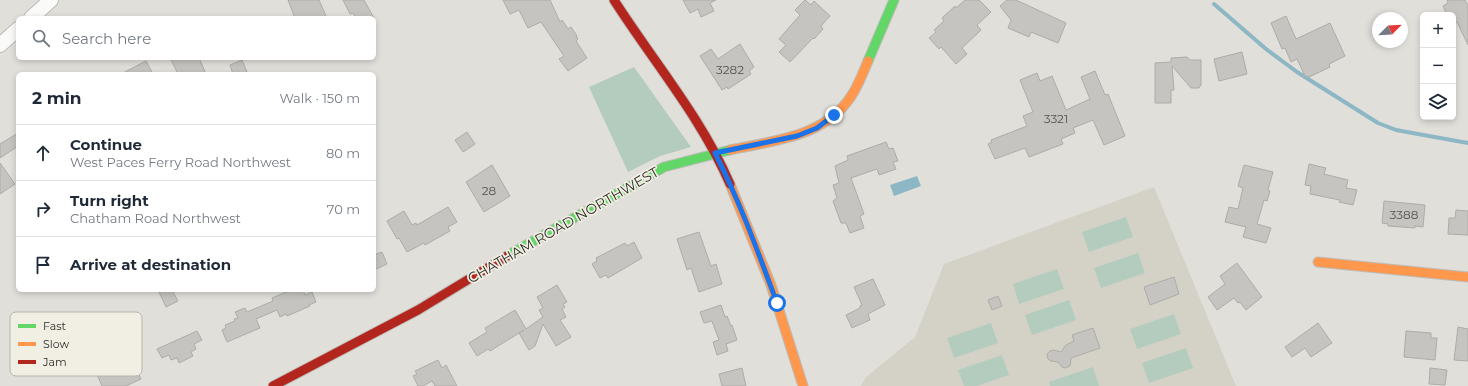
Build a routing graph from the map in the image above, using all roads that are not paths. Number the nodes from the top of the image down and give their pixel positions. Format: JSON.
{"nodes":[{"id":1,"x":51,"y":0,"type":"edge"},
{"id":2,"x":614,"y":0,"type":"edge"},
{"id":3,"x":894,"y":0,"type":"edge"},
{"id":4,"x":33,"y":16,"type":"edge"},
{"id":5,"x":16,"y":31,"type":"edge"},
{"id":6,"x":0,"y":45,"type":"edge"},
{"id":7,"x":715,"y":153,"type":"junction"},
{"id":8,"x":1318,"y":262,"type":"dead end"},
{"id":9,"x":1468,"y":277,"type":"edge"},
{"id":10,"x":273,"y":386,"type":"edge"},
{"id":11,"x":803,"y":386,"type":"edge"}],
"edges":[{"from":1,"to":4,"type":"street"},
{"from":2,"to":7,"type":"street"},
{"from":3,"to":7,"type":"street","name":"CHATHAM ROAD NORTHWEST"},
{"from":5,"to":6,"type":"street"},
{"from":7,"to":10,"type":"street","name":"CHATHAM ROAD NORTHWEST"},
{"from":7,"to":11,"type":"street"},
{"from":8,"to":9,"type":"street"}]}
